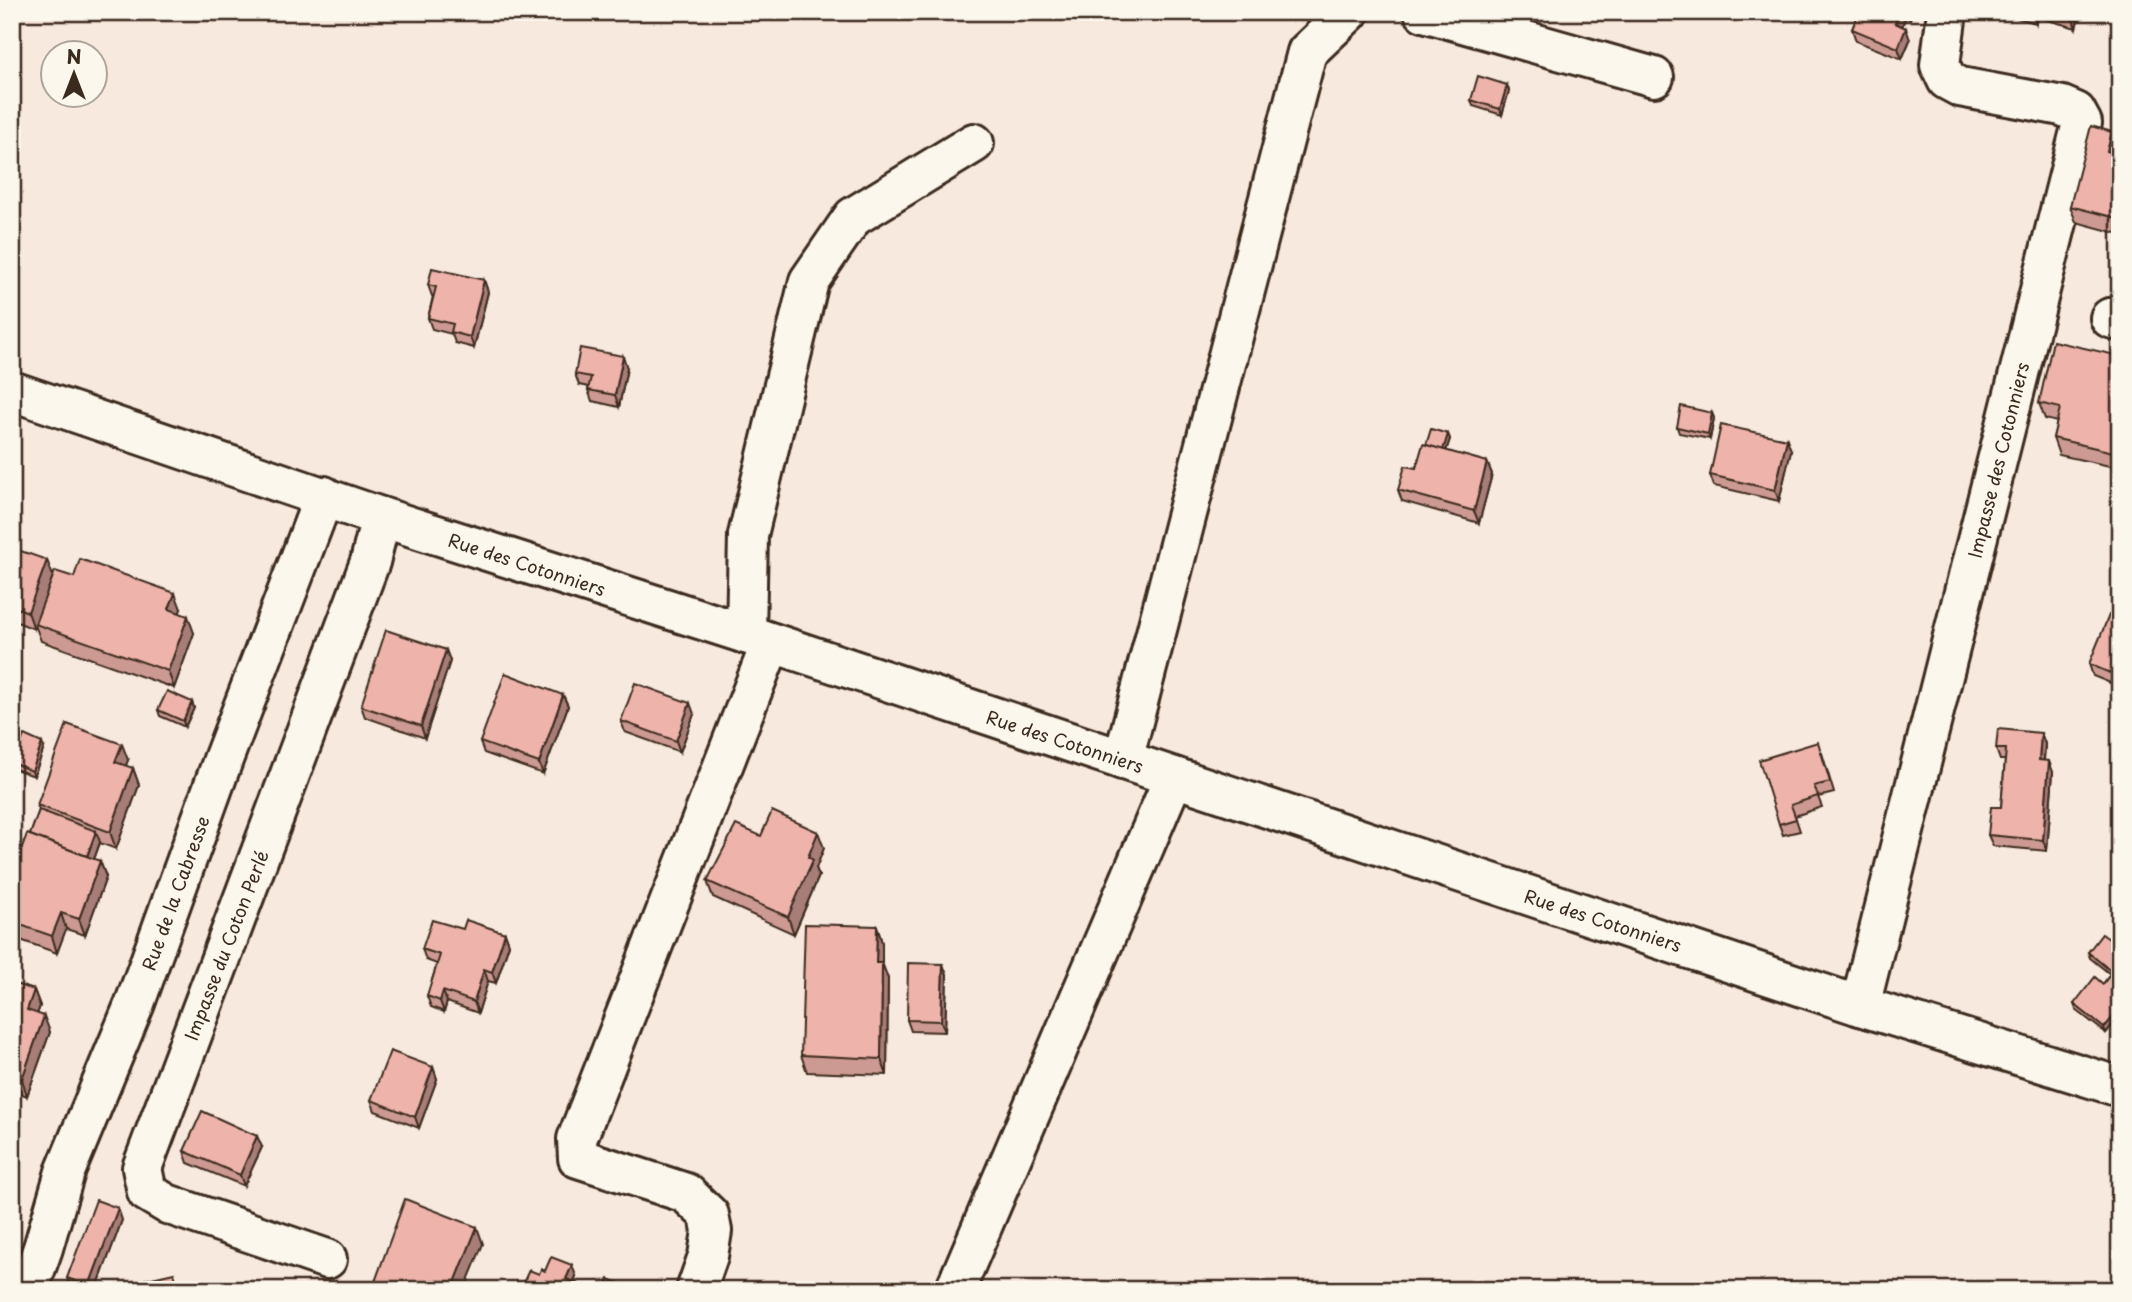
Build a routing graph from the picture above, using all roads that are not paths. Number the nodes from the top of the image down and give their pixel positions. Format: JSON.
{"nodes":[{"id":1,"x":1349,"y":12,"type":"edge"},
{"id":2,"x":1424,"y":12,"type":"edge"},
{"id":3,"x":1947,"y":12,"type":"edge"},
{"id":4,"x":1654,"y":77,"type":"dead end"},
{"id":5,"x":974,"y":143,"type":"dead end"},
{"id":6,"x":12,"y":391,"type":"edge"},
{"id":7,"x":324,"y":496,"type":"junction"},
{"id":8,"x":381,"y":517,"type":"junction"},
{"id":9,"x":758,"y":639,"type":"junction"},
{"id":10,"x":1123,"y":760,"type":"junction"},
{"id":11,"x":1174,"y":777,"type":"junction"},
{"id":12,"x":1860,"y":1006,"type":"junction"},
{"id":13,"x":2120,"y":1087,"type":"edge"},
{"id":14,"x":327,"y":1259,"type":"dead end"},
{"id":15,"x":28,"y":1290,"type":"edge"},
{"id":16,"x":696,"y":1290,"type":"edge"},
{"id":17,"x":955,"y":1290,"type":"edge"}],
"edges":[{"from":1,"to":10,"type":"street"},
{"from":2,"to":4,"type":"street"},
{"from":3,"to":12,"type":"street","name":"Impasse des Cotonniers"},
{"from":5,"to":9,"type":"street"},
{"from":6,"to":7,"type":"street","name":"Rue des Cotonniers"},
{"from":7,"to":8,"type":"street","name":"Rue des Cotonniers"},
{"from":7,"to":15,"type":"street","name":"Rue de la Cabresse"},
{"from":8,"to":9,"type":"street","name":"Rue des Cotonniers"},
{"from":8,"to":14,"type":"street","name":"Impasse du Coton Perlé"},
{"from":9,"to":10,"type":"street","name":"Rue des Cotonniers"},
{"from":9,"to":16,"type":"street"},
{"from":10,"to":11,"type":"street","name":"Rue des Cotonniers"},
{"from":11,"to":12,"type":"street","name":"Rue des Cotonniers"},
{"from":11,"to":17,"type":"street"},
{"from":12,"to":13,"type":"street","name":"Rue des Cotonniers"}]}
